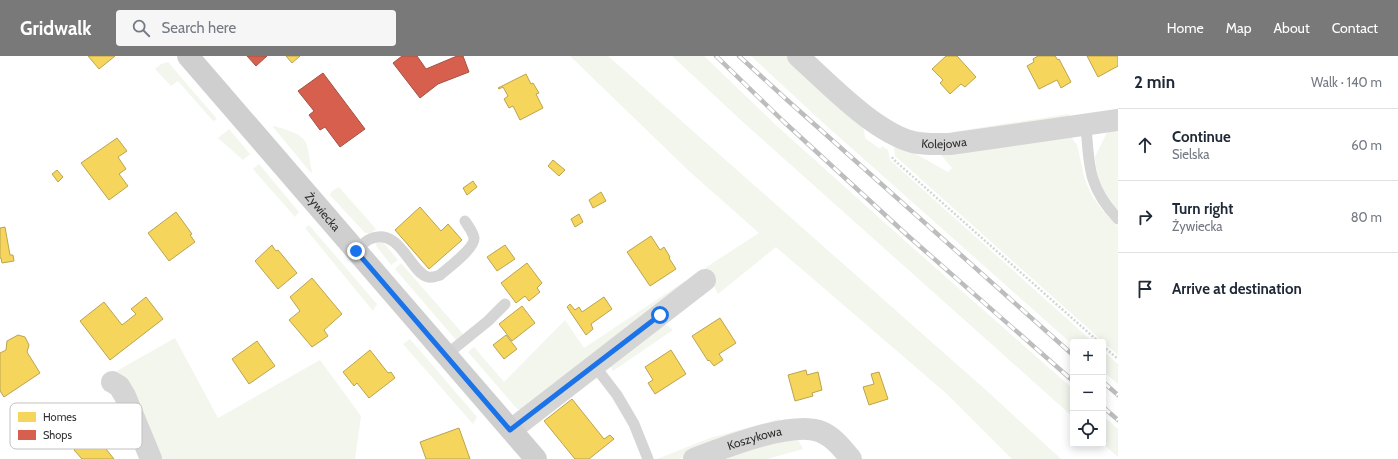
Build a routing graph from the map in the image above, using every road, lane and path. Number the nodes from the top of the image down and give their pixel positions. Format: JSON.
{"nodes":[{"id":1,"x":188,"y":56,"type":"edge"},
{"id":2,"x":798,"y":56,"type":"edge"},
{"id":3,"x":1118,"y":120,"type":"edge"},
{"id":4,"x":1086,"y":125,"type":"junction"},
{"id":5,"x":894,"y":135,"type":"junction"},
{"id":6,"x":1118,"y":219,"type":"edge"},
{"id":7,"x":465,"y":221,"type":"dead end"},
{"id":8,"x":356,"y":251,"type":"junction"},
{"id":9,"x":705,"y":280,"type":"dead end"},
{"id":10,"x":505,"y":304,"type":"dead end"},
{"id":11,"x":1096,"y":339,"type":"edge"},
{"id":12,"x":1106,"y":349,"type":"edge"},
{"id":13,"x":446,"y":355,"type":"junction"},
{"id":14,"x":1118,"y":359,"type":"edge"},
{"id":15,"x":594,"y":365,"type":"junction"},
{"id":16,"x":112,"y":382,"type":"dead end"},
{"id":17,"x":128,"y":403,"type":"edge"},
{"id":18,"x":510,"y":430,"type":"junction"},
{"id":19,"x":142,"y":437,"type":"edge"},
{"id":20,"x":151,"y":459,"type":"edge"},
{"id":21,"x":536,"y":459,"type":"edge"},
{"id":22,"x":648,"y":459,"type":"edge"},
{"id":23,"x":694,"y":459,"type":"edge"},
{"id":24,"x":851,"y":459,"type":"edge"}],
"edges":[{"from":1,"to":8,"type":"main road","name":"Żywiecka"},
{"from":2,"to":5,"type":"street","name":"Kolejowa"},
{"from":3,"to":4,"type":"street","name":"Kolejowa"},
{"from":4,"to":5,"type":"street","name":"Kolejowa"},
{"from":4,"to":6,"type":"lane"},
{"from":5,"to":11,"type":"path"},
{"from":7,"to":8,"type":"lane"},
{"from":8,"to":13,"type":"main road","name":"Żywiecka"},
{"from":9,"to":15,"type":"street"},
{"from":10,"to":13,"type":"lane"},
{"from":12,"to":14,"type":"path"},
{"from":13,"to":18,"type":"main road","name":"Żywiecka"},
{"from":15,"to":18,"type":"street"},
{"from":15,"to":22,"type":"lane"},
{"from":16,"to":17,"type":"street"},
{"from":18,"to":21,"type":"main road","name":"Żywiecka"},
{"from":19,"to":20,"type":"street"},
{"from":23,"to":24,"type":"street","name":"Koszykowa"}]}
